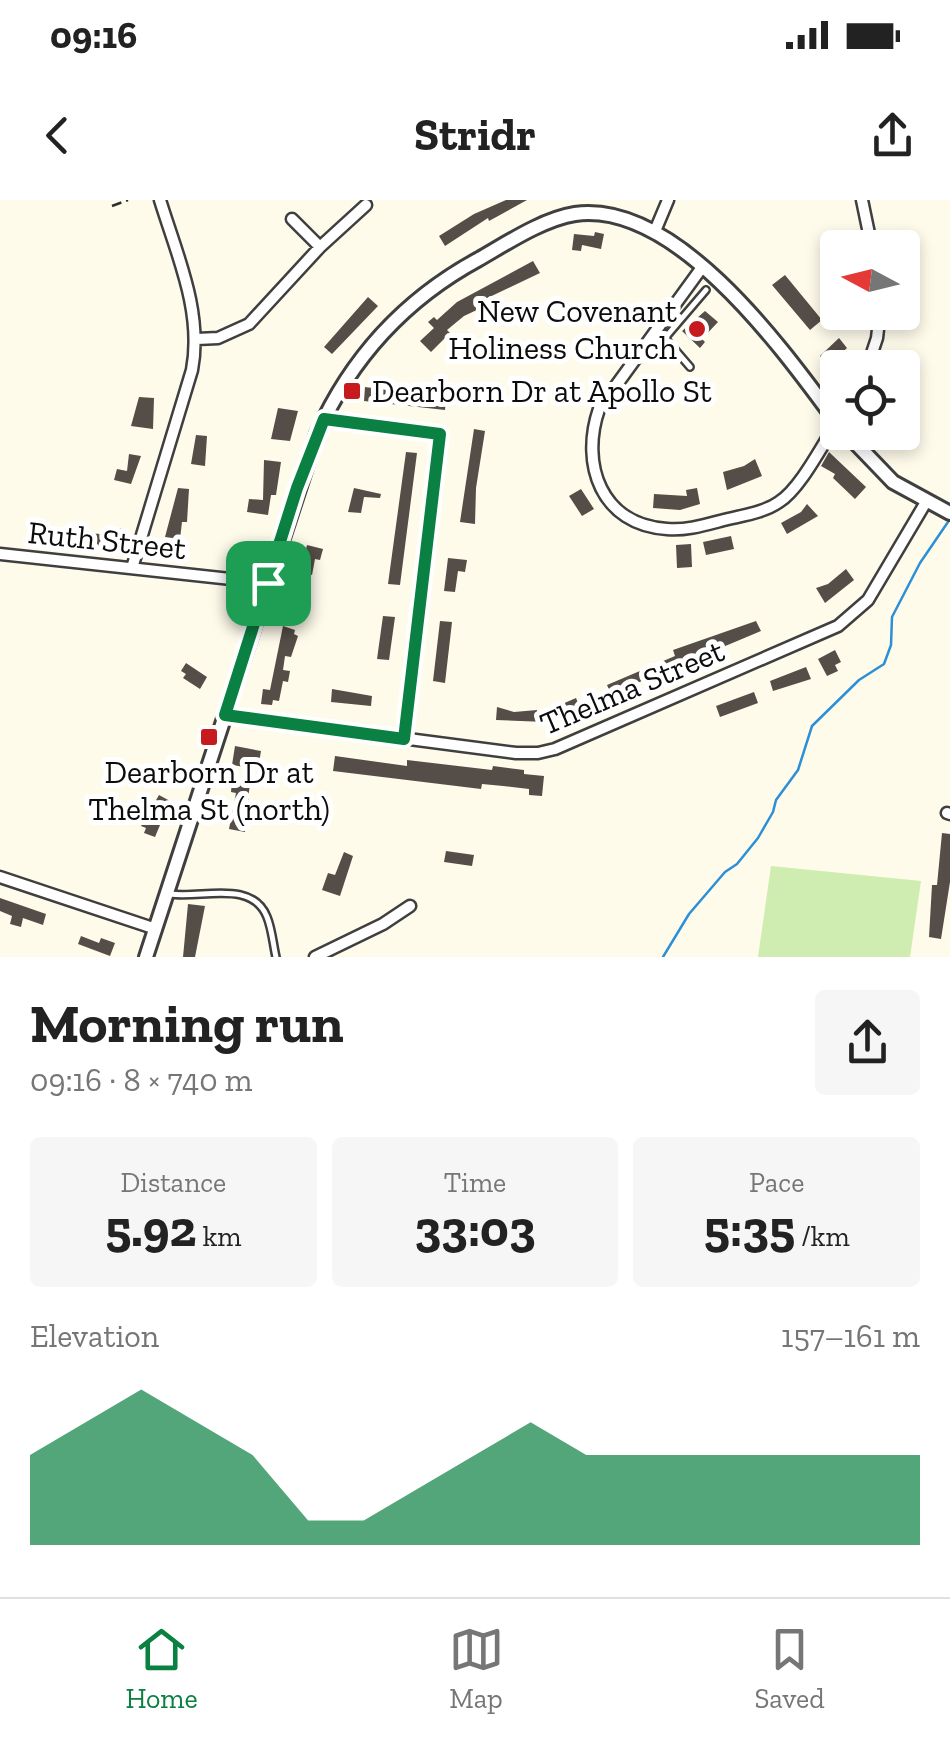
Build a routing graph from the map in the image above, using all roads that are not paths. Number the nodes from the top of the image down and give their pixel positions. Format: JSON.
{"nodes":[{"id":1,"x":160,"y":200,"type":"edge"},
{"id":2,"x":668,"y":200,"type":"edge"},
{"id":3,"x":862,"y":200,"type":"edge"},
{"id":4,"x":366,"y":205,"type":"dead end"},
{"id":5,"x":292,"y":219,"type":"dead end"},
{"id":6,"x":868,"y":230,"type":"edge"},
{"id":7,"x":654,"y":231,"type":"junction"},
{"id":8,"x":320,"y":246,"type":"junction"},
{"id":9,"x":703,"y":266,"type":"junction"},
{"id":10,"x":706,"y":290,"type":"dead end"},
{"id":11,"x":674,"y":304,"type":"junction"},
{"id":12,"x":685,"y":314,"type":"junction"},
{"id":13,"x":661,"y":333,"type":"junction"},
{"id":14,"x":197,"y":339,"type":"junction"},
{"id":15,"x":690,"y":367,"type":"dead end"},
{"id":16,"x":820,"y":401,"type":"edge"},
{"id":17,"x":324,"y":419,"type":"junction"},
{"id":18,"x":820,"y":447,"type":"edge"},
{"id":19,"x":862,"y":450,"type":"edge"},
{"id":20,"x":926,"y":502,"type":"junction"},
{"id":21,"x":950,"y":513,"type":"edge"},
{"id":22,"x":0,"y":554,"type":"edge"},
{"id":23,"x":132,"y":568,"type":"junction"},
{"id":24,"x":268,"y":583,"type":"junction"},
{"id":25,"x":225,"y":715,"type":"junction"},
{"id":26,"x":404,"y":739,"type":"junction"},
{"id":27,"x":0,"y":877,"type":"edge"},
{"id":28,"x":167,"y":894,"type":"junction"},
{"id":29,"x":410,"y":906,"type":"dead end"},
{"id":30,"x":156,"y":929,"type":"junction"},
{"id":31,"x":146,"y":957,"type":"edge"},
{"id":32,"x":276,"y":957,"type":"edge"},
{"id":33,"x":315,"y":957,"type":"edge"}],
"edges":[{"from":1,"to":14,"type":"street"},
{"from":2,"to":7,"type":"street"},
{"from":3,"to":6,"type":"street"},
{"from":4,"to":8,"type":"street"},
{"from":5,"to":8,"type":"street"},
{"from":7,"to":9,"type":"street"},
{"from":7,"to":17,"type":"street"},
{"from":8,"to":14,"type":"street"},
{"from":9,"to":11,"type":"street"},
{"from":9,"to":16,"type":"street"},
{"from":10,"to":12,"type":"lane"},
{"from":11,"to":12,"type":"lane"},
{"from":11,"to":13,"type":"street"},
{"from":12,"to":13,"type":"lane"},
{"from":13,"to":15,"type":"lane"},
{"from":13,"to":18,"type":"street"},
{"from":14,"to":23,"type":"street"},
{"from":17,"to":24,"type":"street"},
{"from":17,"to":26,"type":"street"},
{"from":19,"to":20,"type":"street"},
{"from":20,"to":21,"type":"street"},
{"from":20,"to":26,"type":"street","name":"Thelma Street"},
{"from":22,"to":23,"type":"street","name":"Ruth Street"},
{"from":23,"to":24,"type":"street","name":"Ruth Street"},
{"from":24,"to":25,"type":"street"},
{"from":25,"to":26,"type":"street","name":"Thelma Street"},
{"from":25,"to":28,"type":"street"},
{"from":27,"to":30,"type":"street"},
{"from":28,"to":30,"type":"street"},
{"from":28,"to":32,"type":"lane"},
{"from":29,"to":33,"type":"street"},
{"from":30,"to":31,"type":"street"}]}
